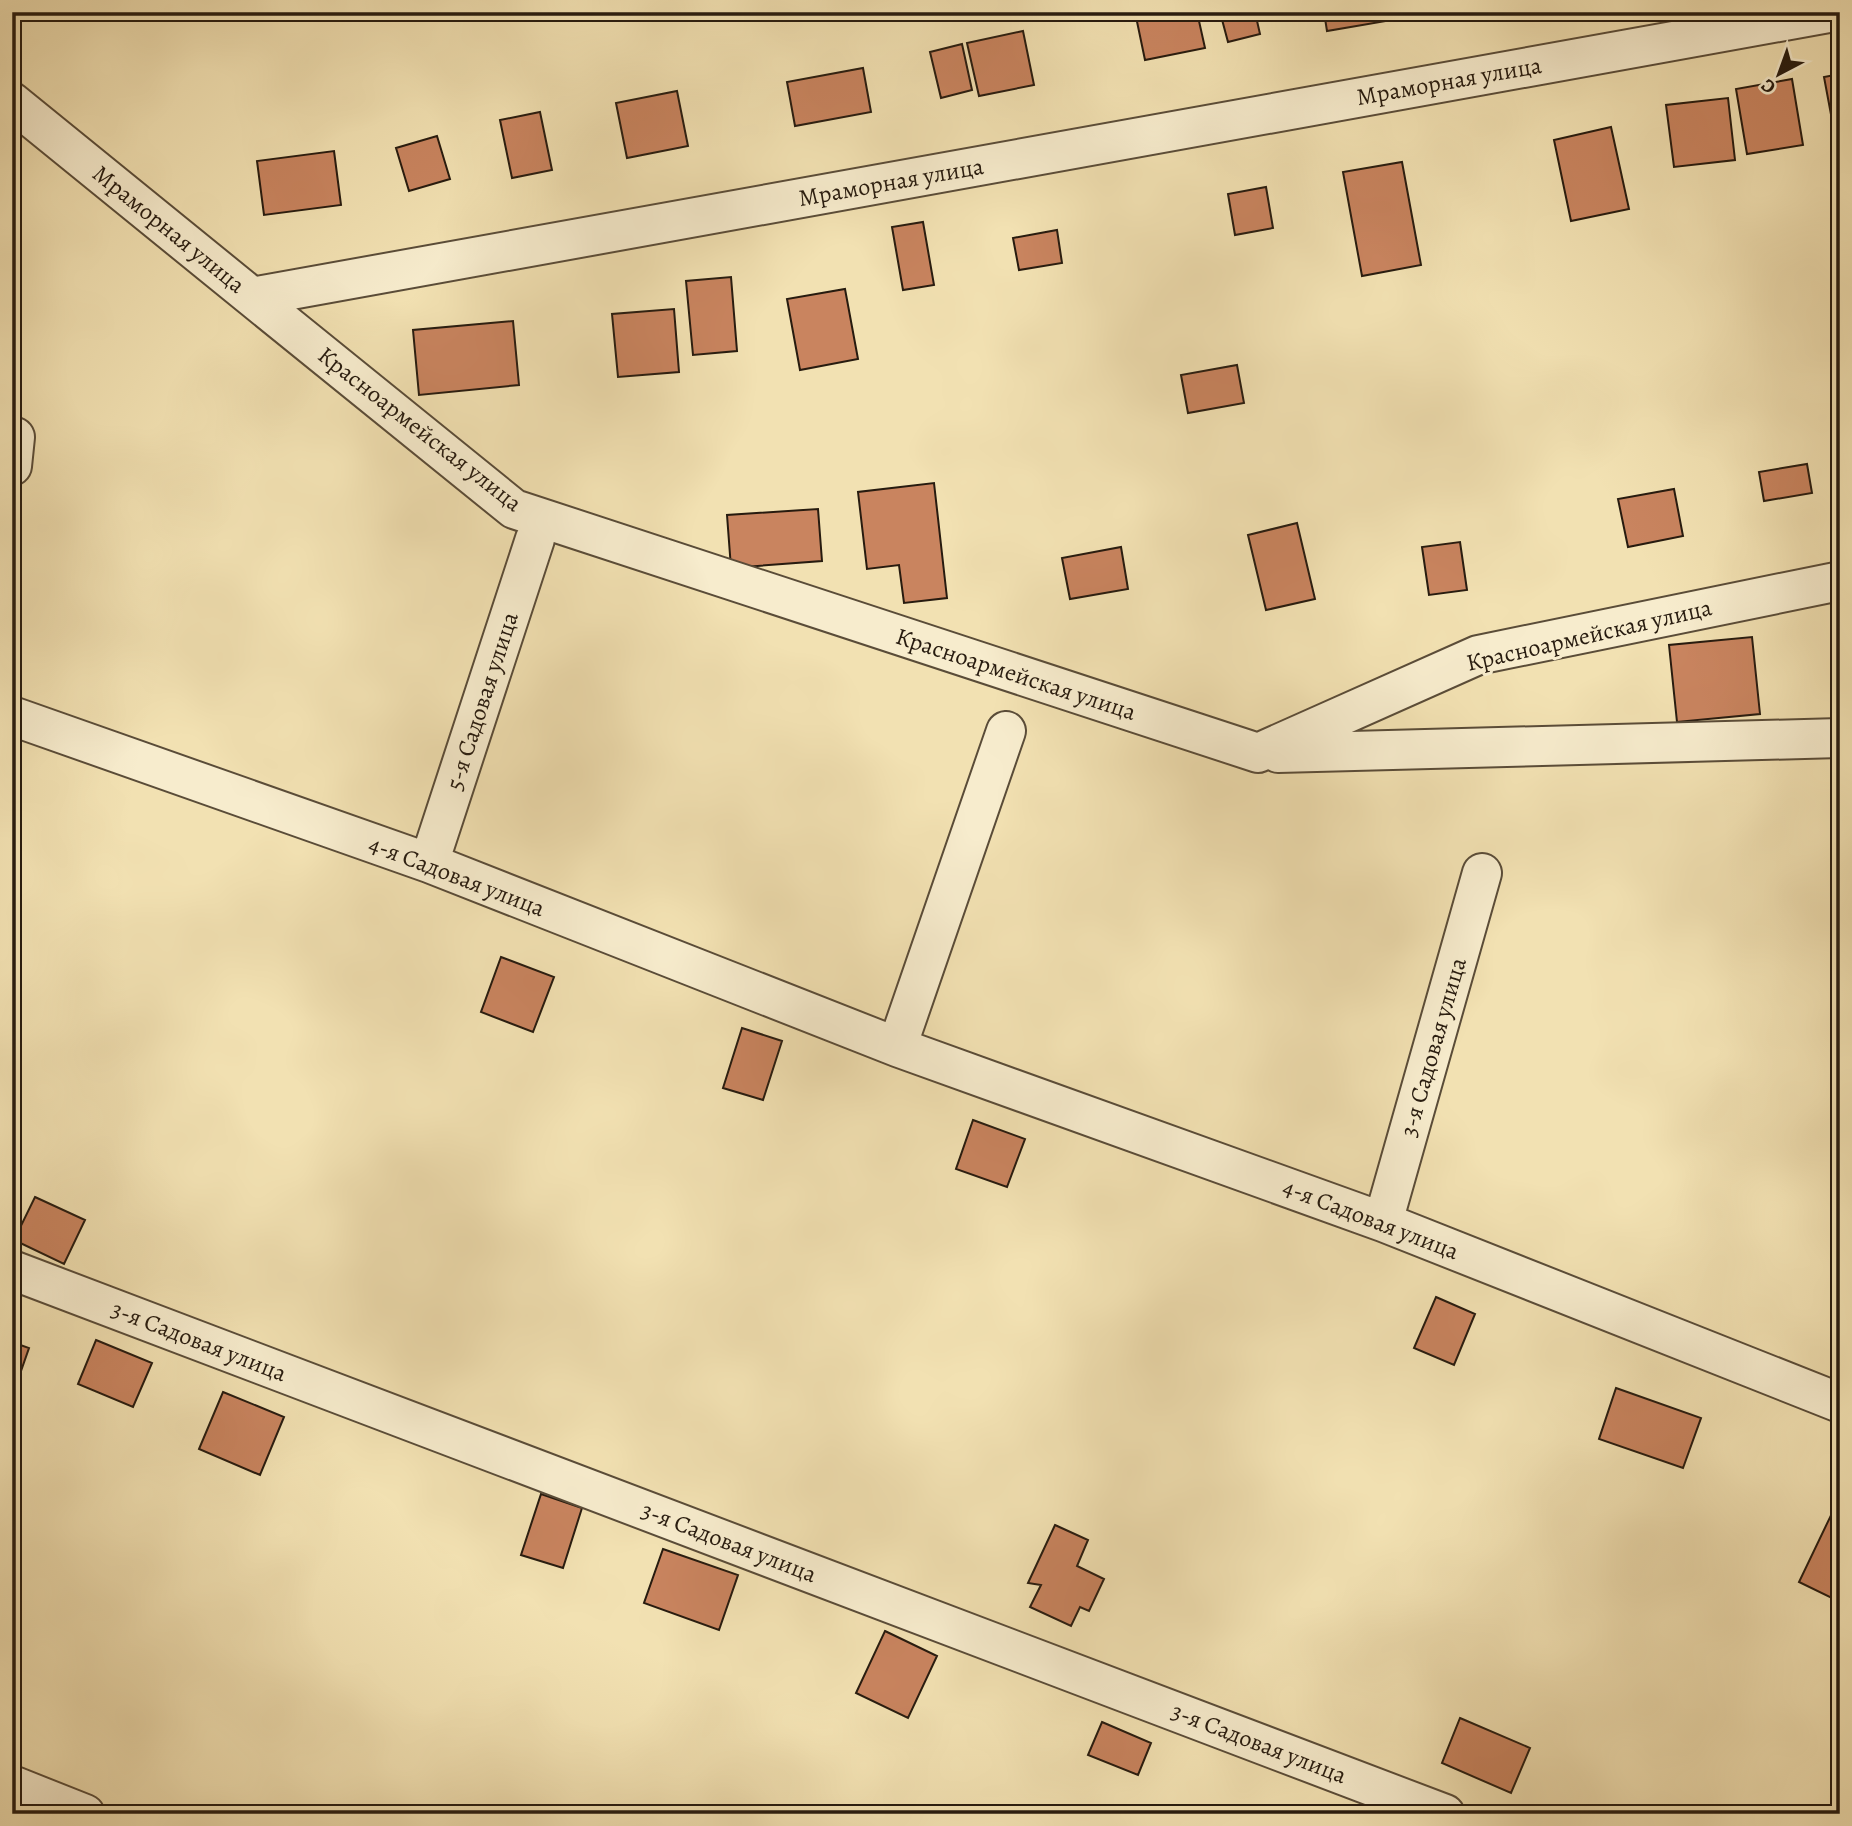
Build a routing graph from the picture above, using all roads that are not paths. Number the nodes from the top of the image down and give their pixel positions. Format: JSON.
{"nodes":[{"id":1,"x":1833,"y":12,"type":"edge"},
{"id":2,"x":12,"y":102,"type":"edge"},
{"id":3,"x":252,"y":297,"type":"junction"},
{"id":4,"x":535,"y":539,"type":"dead end"},
{"id":5,"x":1840,"y":581,"type":"edge"},
{"id":6,"x":12,"y":716,"type":"edge"},
{"id":7,"x":1006,"y":731,"type":"dead end"},
{"id":8,"x":1840,"y":738,"type":"edge"},
{"id":9,"x":1258,"y":753,"type":"junction"},
{"id":10,"x":429,"y":863,"type":"junction"},
{"id":11,"x":1482,"y":873,"type":"dead end"},
{"id":12,"x":897,"y":1047,"type":"junction"},
{"id":13,"x":1383,"y":1222,"type":"junction"},
{"id":14,"x":12,"y":1270,"type":"edge"},
{"id":15,"x":1840,"y":1403,"type":"edge"},
{"id":16,"x":12,"y":1785,"type":"edge"},
{"id":17,"x":85,"y":1814,"type":"edge"},
{"id":18,"x":1446,"y":1814,"type":"edge"}],
"edges":[{"from":1,"to":3,"type":"street","name":"Мраморная улица"},
{"from":2,"to":3,"type":"street","name":"Мраморная улица"},
{"from":3,"to":9,"type":"street","name":"Красноармейская улица"},
{"from":4,"to":10,"type":"street","name":"5-я Садовая улица"},
{"from":5,"to":9,"type":"street","name":"Красноармейская улица"},
{"from":6,"to":10,"type":"street","name":"4-я Садовая улица"},
{"from":7,"to":12,"type":"street"},
{"from":8,"to":9,"type":"street"},
{"from":10,"to":12,"type":"street","name":"4-я Садовая улица"},
{"from":11,"to":13,"type":"street","name":"3-я Садовая улица"},
{"from":12,"to":13,"type":"street","name":"4-я Садовая улица"},
{"from":13,"to":15,"type":"street","name":"4-я Садовая улица"},
{"from":14,"to":18,"type":"street","name":"3-я Садовая улица"},
{"from":16,"to":17,"type":"street"}]}
